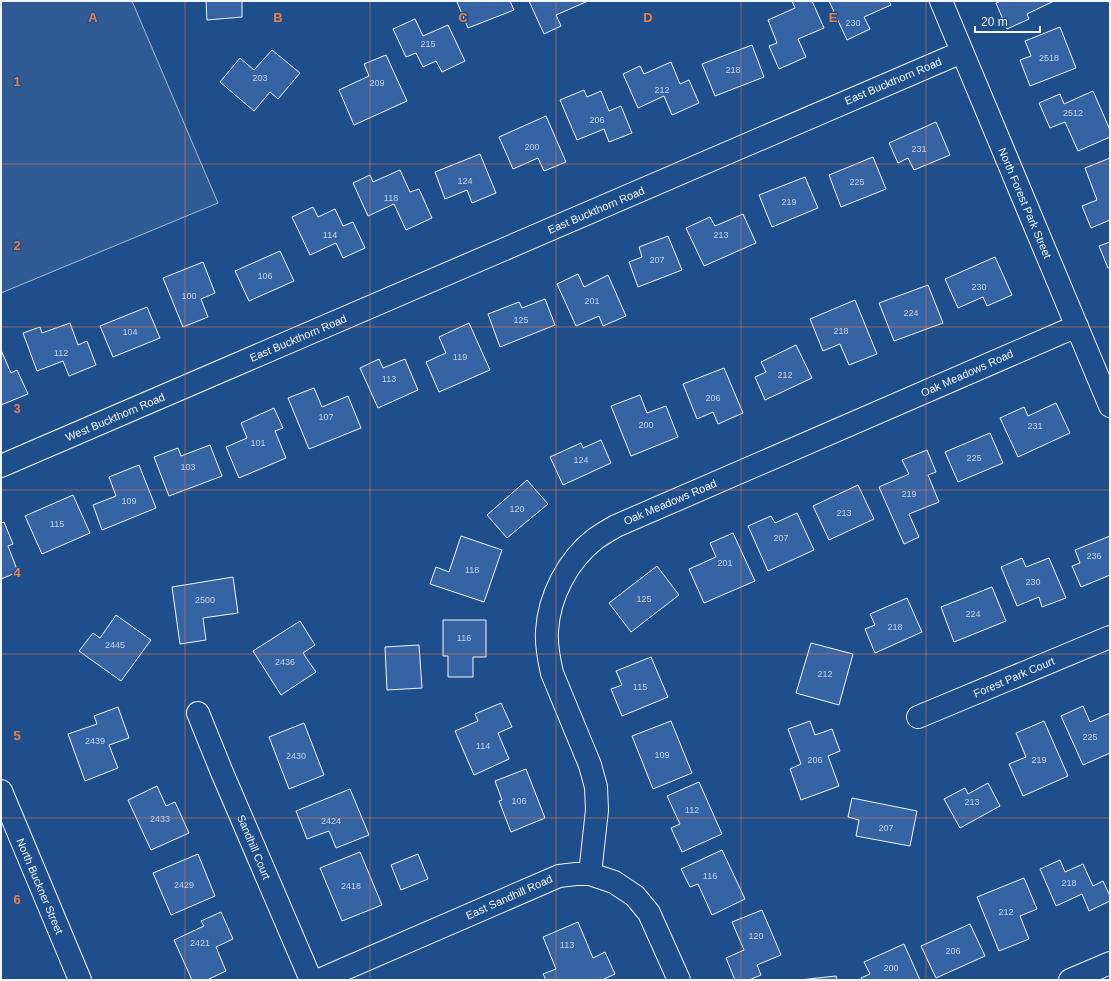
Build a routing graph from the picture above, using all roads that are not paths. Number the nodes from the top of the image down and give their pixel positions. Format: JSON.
{"nodes":[{"id":1,"x":941,"y":1,"type":"edge"},
{"id":2,"x":962,"y":52,"type":"junction"},
{"id":3,"x":1077,"y":326,"type":"junction"},
{"id":4,"x":229,"y":368,"type":"joint"},
{"id":5,"x":1110,"y":406,"type":"edge"},
{"id":6,"x":1,"y":466,"type":"edge"},
{"id":7,"x":1110,"y":637,"type":"edge"},
{"id":8,"x":198,"y":713,"type":"dead end"},
{"id":9,"x":918,"y":717,"type":"dead end"},
{"id":10,"x":1,"y":791,"type":"edge"},
{"id":11,"x":590,"y":874,"type":"junction"},
{"id":12,"x":1110,"y":963,"type":"edge"},
{"id":13,"x":80,"y":980,"type":"edge"},
{"id":14,"x":311,"y":980,"type":"edge"},
{"id":15,"x":319,"y":980,"type":"edge"},
{"id":16,"x":679,"y":980,"type":"edge"},
{"id":17,"x":1070,"y":980,"type":"edge"}],
"edges":[{"from":1,"to":2,"type":"street","name":"North Forest Park Street"},
{"from":2,"to":3,"type":"street","name":"North Forest Park Street"},
{"from":2,"to":4,"type":"street","name":"East Buckthorn Road"},
{"from":3,"to":5,"type":"street","name":"North Forest Park Street"},
{"from":3,"to":11,"type":"street","name":"Oak Meadows Road"},
{"from":4,"to":6,"type":"street","name":"West Buckthorn Road"},
{"from":7,"to":9,"type":"street","name":"Forest Park Court"},
{"from":8,"to":14,"type":"street","name":"Sandhill Court"},
{"from":10,"to":13,"type":"street","name":"North Buckner Street"},
{"from":11,"to":15,"type":"street","name":"East Sandhill Road"},
{"from":11,"to":16,"type":"street","name":"East Sandhill Road"},
{"from":12,"to":17,"type":"street"}]}
